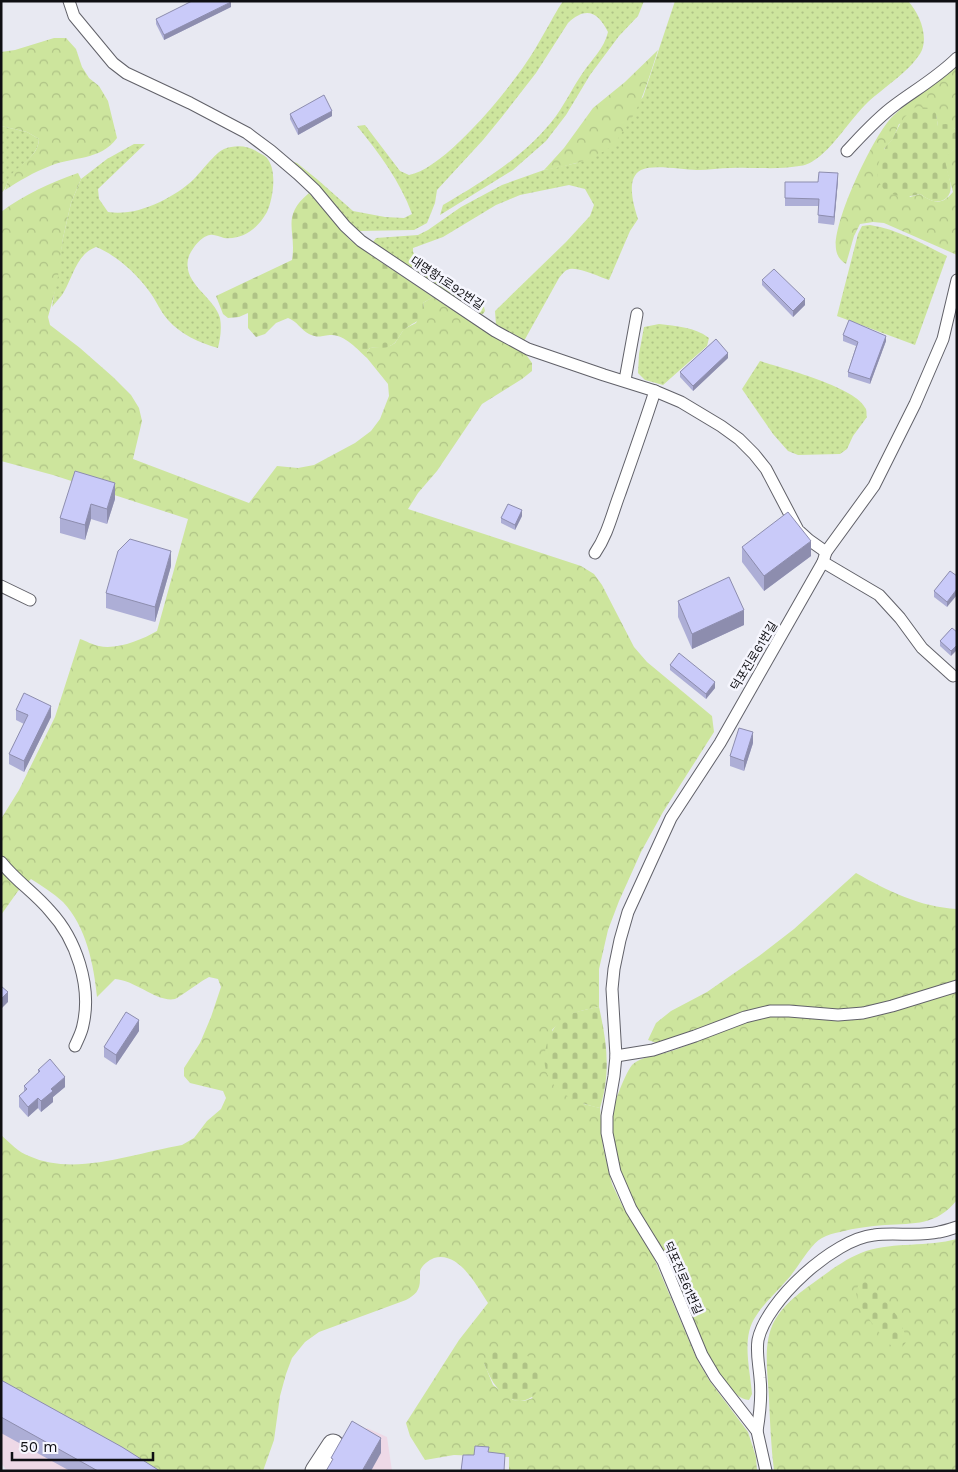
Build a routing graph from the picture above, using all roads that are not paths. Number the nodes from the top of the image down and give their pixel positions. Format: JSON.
{"nodes":[{"id":1,"x":69,"y":1,"type":"edge"},
{"id":2,"x":957,"y":58,"type":"edge"},
{"id":3,"x":847,"y":151,"type":"dead end"},
{"id":4,"x":957,"y":280,"type":"edge"},
{"id":5,"x":637,"y":314,"type":"dead end"},
{"id":6,"x":625,"y":380,"type":"junction"},
{"id":7,"x":655,"y":390,"type":"junction"},
{"id":8,"x":595,"y":553,"type":"dead end"},
{"id":9,"x":825,"y":557,"type":"junction"},
{"id":10,"x":1,"y":586,"type":"edge"},
{"id":11,"x":30,"y":600,"type":"dead end"},
{"id":12,"x":952,"y":676,"type":"dead end"},
{"id":13,"x":1,"y":862,"type":"edge"},
{"id":14,"x":957,"y":986,"type":"edge"},
{"id":15,"x":75,"y":1046,"type":"dead end"},
{"id":16,"x":616,"y":1056,"type":"junction"},
{"id":17,"x":957,"y":1227,"type":"edge"},
{"id":18,"x":758,"y":1431,"type":"junction"},
{"id":19,"x":333,"y":1445,"type":"dead end"},
{"id":20,"x":316,"y":1471,"type":"edge"},
{"id":21,"x":766,"y":1471,"type":"edge"}],
"edges":[{"from":1,"to":6,"type":"lane","name":"대명항1로92번길"},
{"from":2,"to":3,"type":"lane"},
{"from":4,"to":9,"type":"lane","name":"덕포진로61번길"},
{"from":5,"to":6,"type":"lane"},
{"from":6,"to":7,"type":"lane","name":"대명항1로92번길"},
{"from":7,"to":8,"type":"lane"},
{"from":7,"to":9,"type":"lane","name":"대명항1로92번길"},
{"from":9,"to":12,"type":"lane","name":"대명항1로92번길"},
{"from":9,"to":16,"type":"lane","name":"덕포진로61번길"},
{"from":10,"to":11,"type":"lane"},
{"from":13,"to":15,"type":"lane"},
{"from":14,"to":16,"type":"lane"},
{"from":16,"to":18,"type":"lane","name":"덕포진로61번길"},
{"from":17,"to":18,"type":"lane"},
{"from":18,"to":21,"type":"lane","name":"덕포진로61번길"},
{"from":19,"to":20,"type":"street"}]}
